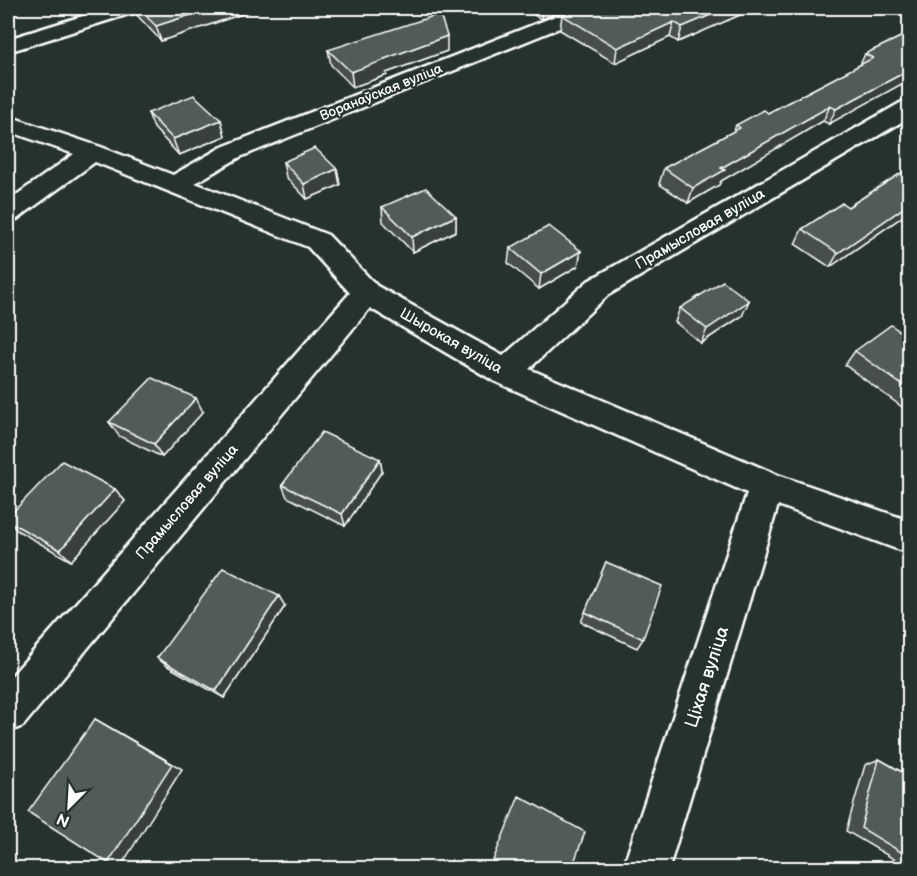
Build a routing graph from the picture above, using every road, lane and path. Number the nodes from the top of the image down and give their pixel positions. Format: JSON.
{"nodes":[{"id":1,"x":128,"y":8,"type":"edge"},
{"id":2,"x":592,"y":8,"type":"edge"},
{"id":3,"x":8,"y":46,"type":"edge"},
{"id":4,"x":909,"y":107,"type":"edge"},
{"id":5,"x":8,"y":123,"type":"edge"},
{"id":6,"x":92,"y":152,"type":"junction"},
{"id":7,"x":173,"y":185,"type":"junction"},
{"id":8,"x":8,"y":213,"type":"edge"},
{"id":9,"x":367,"y":293,"type":"junction"},
{"id":10,"x":505,"y":372,"type":"junction"},
{"id":11,"x":767,"y":486,"type":"junction"},
{"id":12,"x":909,"y":538,"type":"edge"},
{"id":13,"x":8,"y":711,"type":"edge"},
{"id":14,"x":646,"y":868,"type":"edge"}],
"edges":[{"from":1,"to":3,"type":"street"},
{"from":2,"to":7,"type":"street","name":"Воранаўская вуліца"},
{"from":4,"to":10,"type":"street","name":"Прамысловая вуліца"},
{"from":5,"to":6,"type":"street","name":"Шырокая вуліца"},
{"from":6,"to":7,"type":"street","name":"Шырокая вуліца"},
{"from":6,"to":8,"type":"street"},
{"from":7,"to":9,"type":"street","name":"Шырокая вуліца"},
{"from":9,"to":10,"type":"street","name":"Шырокая вуліца"},
{"from":9,"to":13,"type":"street","name":"Прамысловая вуліца"},
{"from":10,"to":11,"type":"street","name":"Шырокая вуліца"},
{"from":11,"to":12,"type":"street","name":"Шырокая вуліца"},
{"from":11,"to":14,"type":"street","name":"Ціхая вуліца"}]}
